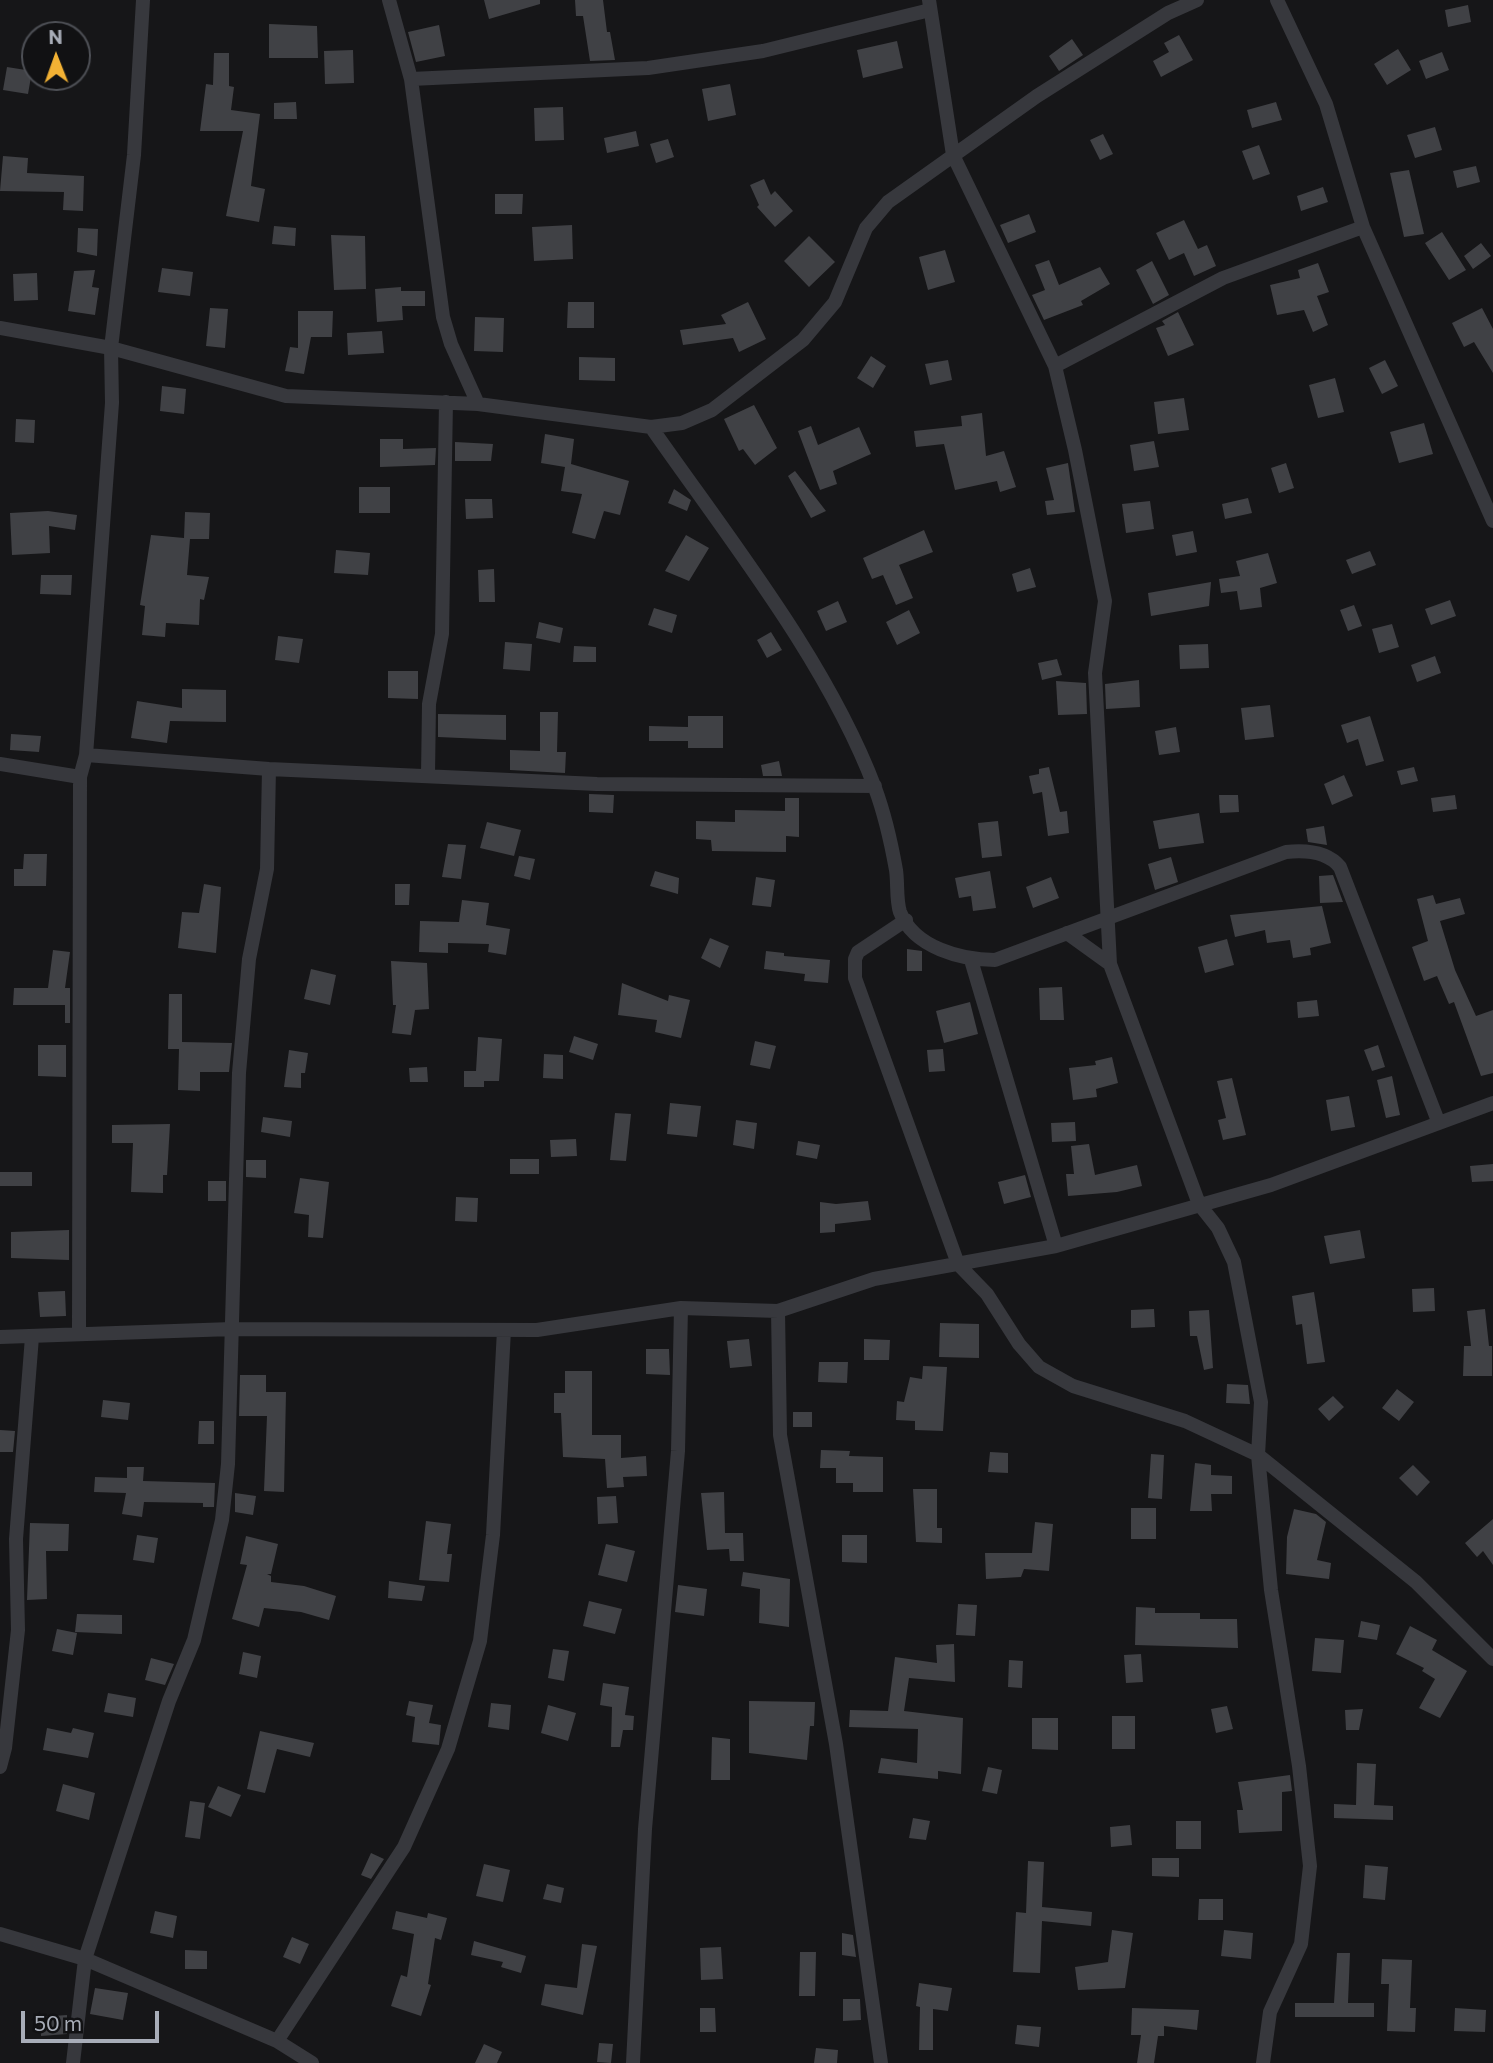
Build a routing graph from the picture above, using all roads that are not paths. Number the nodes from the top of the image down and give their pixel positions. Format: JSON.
{"nodes":[{"id":1,"x":143,"y":0,"type":"edge"},
{"id":2,"x":389,"y":0,"type":"edge"},
{"id":3,"x":1197,"y":0,"type":"edge"},
{"id":4,"x":1277,"y":0,"type":"edge"},
{"id":5,"x":929,"y":5,"type":"edge"},
{"id":6,"x":411,"y":79,"type":"junction"},
{"id":7,"x":953,"y":155,"type":"junction"},
{"id":8,"x":1363,"y":227,"type":"junction"},
{"id":9,"x":0,"y":328,"type":"edge"},
{"id":10,"x":111,"y":348,"type":"junction"},
{"id":11,"x":1055,"y":366,"type":"junction"},
{"id":12,"x":446,"y":402,"type":"junction"},
{"id":13,"x":478,"y":404,"type":"junction"},
{"id":14,"x":651,"y":427,"type":"junction"},
{"id":15,"x":1493,"y":521,"type":"edge"},
{"id":16,"x":86,"y":755,"type":"junction"},
{"id":17,"x":0,"y":764,"type":"edge"},
{"id":18,"x":269,"y":768,"type":"junction"},
{"id":19,"x":428,"y":775,"type":"junction"},
{"id":20,"x":80,"y":777,"type":"junction"},
{"id":21,"x":875,"y":786,"type":"junction"},
{"id":22,"x":1109,"y":917,"type":"junction"},
{"id":23,"x":906,"y":920,"type":"junction"},
{"id":24,"x":1067,"y":933,"type":"junction"},
{"id":25,"x":971,"y":960,"type":"junction"},
{"id":26,"x":1110,"y":964,"type":"junction"},
{"id":27,"x":1493,"y":1103,"type":"edge"},
{"id":28,"x":1438,"y":1121,"type":"junction"},
{"id":29,"x":1199,"y":1204,"type":"junction"},
{"id":30,"x":1056,"y":1246,"type":"junction"},
{"id":31,"x":958,"y":1264,"type":"junction"},
{"id":32,"x":681,"y":1308,"type":"junction"},
{"id":33,"x":778,"y":1311,"type":"junction"},
{"id":34,"x":232,"y":1329,"type":"junction"},
{"id":35,"x":504,"y":1330,"type":"junction"},
{"id":36,"x":79,"y":1332,"type":"junction"},
{"id":37,"x":0,"y":1337,"type":"edge"},
{"id":38,"x":32,"y":1337,"type":"junction"},
{"id":39,"x":1258,"y":1455,"type":"junction"},
{"id":40,"x":1493,"y":1659,"type":"edge"},
{"id":41,"x":0,"y":1767,"type":"edge"},
{"id":42,"x":0,"y":1934,"type":"edge"},
{"id":43,"x":85,"y":1959,"type":"junction"},
{"id":44,"x":277,"y":2041,"type":"junction"},
{"id":45,"x":73,"y":2063,"type":"edge"},
{"id":46,"x":312,"y":2063,"type":"edge"},
{"id":47,"x":633,"y":2063,"type":"edge"},
{"id":48,"x":881,"y":2063,"type":"edge"},
{"id":49,"x":1263,"y":2063,"type":"edge"}],
"edges":[{"from":1,"to":10,"type":"street"},
{"from":2,"to":6,"type":"street"},
{"from":3,"to":7,"type":"street"},
{"from":4,"to":8,"type":"street"},
{"from":5,"to":6,"type":"street"},
{"from":5,"to":7,"type":"street"},
{"from":6,"to":13,"type":"street"},
{"from":7,"to":11,"type":"street"},
{"from":7,"to":14,"type":"street"},
{"from":8,"to":11,"type":"street"},
{"from":8,"to":15,"type":"street"},
{"from":9,"to":10,"type":"street"},
{"from":10,"to":12,"type":"street"},
{"from":10,"to":16,"type":"street"},
{"from":11,"to":22,"type":"street"},
{"from":12,"to":13,"type":"street"},
{"from":12,"to":19,"type":"street"},
{"from":13,"to":14,"type":"street"},
{"from":14,"to":21,"type":"street"},
{"from":16,"to":18,"type":"street"},
{"from":16,"to":20,"type":"street"},
{"from":17,"to":20,"type":"street"},
{"from":18,"to":19,"type":"street"},
{"from":18,"to":34,"type":"street"},
{"from":19,"to":21,"type":"street"},
{"from":20,"to":36,"type":"street"},
{"from":21,"to":23,"type":"street"},
{"from":22,"to":24,"type":"street"},
{"from":22,"to":26,"type":"street"},
{"from":22,"to":28,"type":"street"},
{"from":23,"to":25,"type":"street"},
{"from":23,"to":31,"type":"street"},
{"from":24,"to":25,"type":"street"},
{"from":24,"to":26,"type":"street"},
{"from":25,"to":30,"type":"street"},
{"from":26,"to":29,"type":"street"},
{"from":27,"to":28,"type":"street"},
{"from":28,"to":29,"type":"street"},
{"from":29,"to":30,"type":"street"},
{"from":29,"to":39,"type":"street"},
{"from":30,"to":31,"type":"street"},
{"from":31,"to":33,"type":"street"},
{"from":31,"to":39,"type":"street"},
{"from":32,"to":33,"type":"street"},
{"from":32,"to":35,"type":"street"},
{"from":32,"to":47,"type":"street"},
{"from":33,"to":48,"type":"street"},
{"from":34,"to":35,"type":"street"},
{"from":34,"to":36,"type":"street"},
{"from":34,"to":43,"type":"street"},
{"from":35,"to":44,"type":"street"},
{"from":36,"to":38,"type":"street"},
{"from":37,"to":38,"type":"street"},
{"from":38,"to":41,"type":"street"},
{"from":39,"to":40,"type":"street"},
{"from":39,"to":49,"type":"street"},
{"from":42,"to":43,"type":"street"},
{"from":43,"to":44,"type":"street"},
{"from":43,"to":45,"type":"street"},
{"from":44,"to":46,"type":"street"}]}
